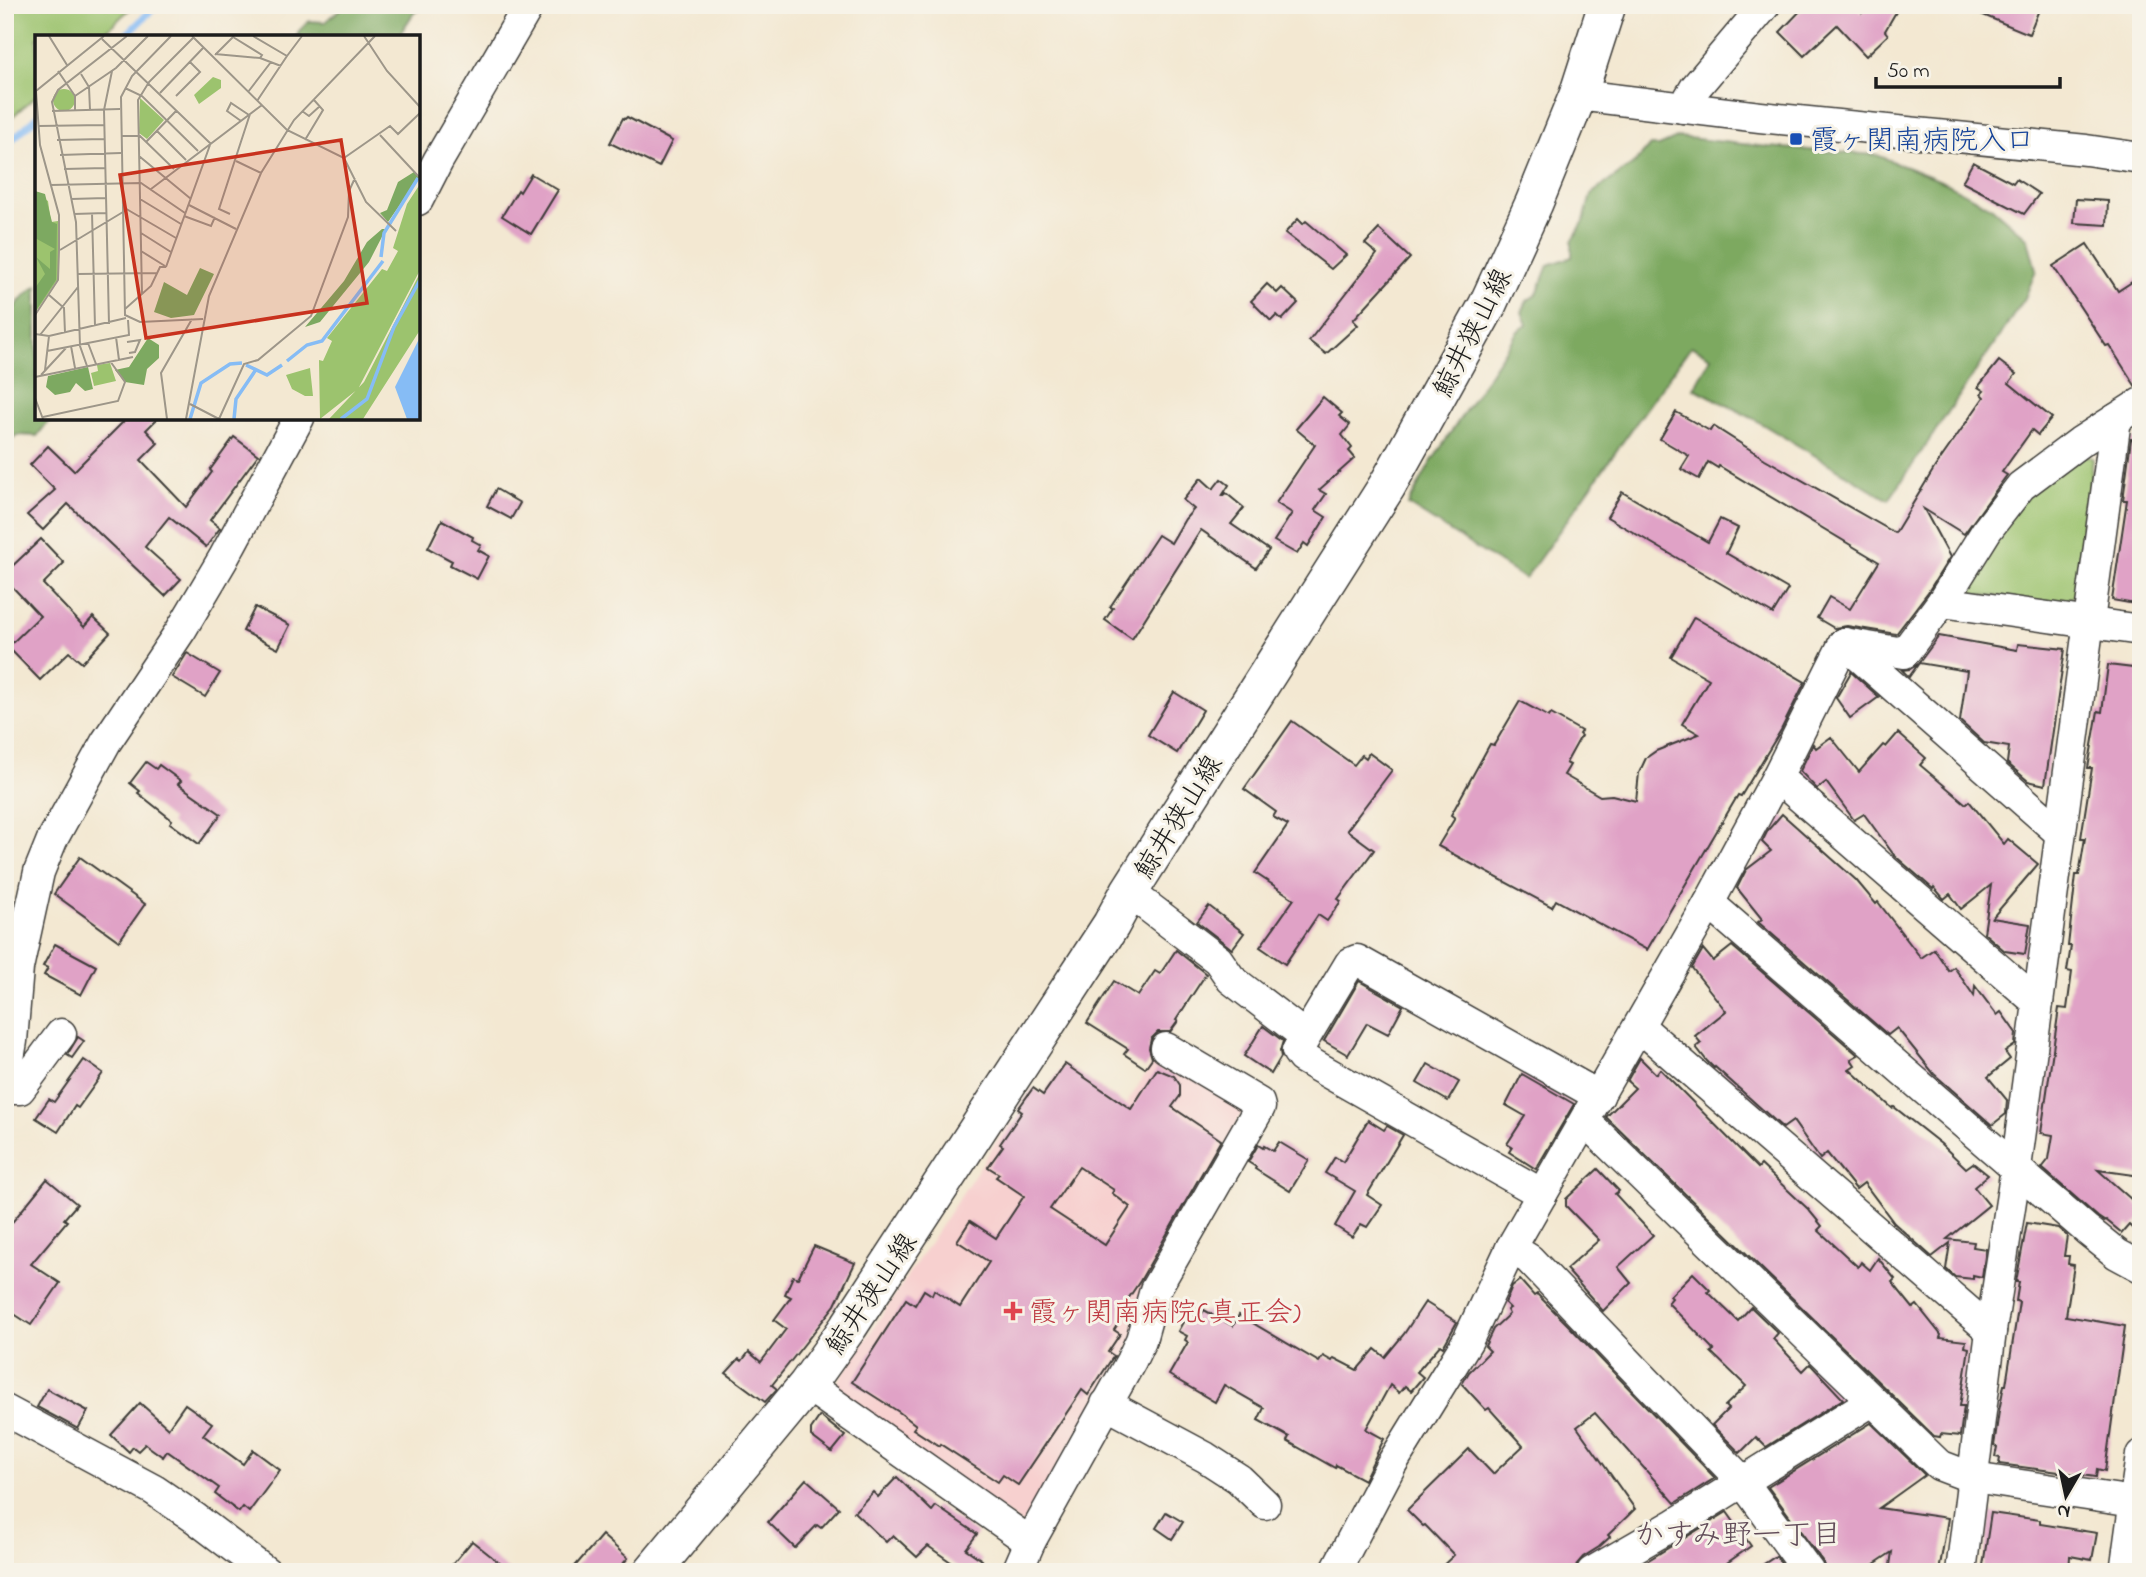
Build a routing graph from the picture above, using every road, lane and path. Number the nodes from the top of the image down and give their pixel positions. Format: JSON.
{"nodes":[{"id":1,"x":529,"y":5,"type":"edge"},
{"id":2,"x":1607,"y":5,"type":"edge"},
{"id":3,"x":1765,"y":5,"type":"edge"},
{"id":4,"x":1578,"y":94,"type":"junction"},
{"id":5,"x":1684,"y":108,"type":"junction"},
{"id":6,"x":2141,"y":158,"type":"edge"},
{"id":7,"x":420,"y":196,"type":"edge"},
{"id":8,"x":2141,"y":402,"type":"edge"},
{"id":9,"x":2116,"y":419,"type":"junction"},
{"id":10,"x":298,"y":420,"type":"edge"},
{"id":11,"x":1942,"y":602,"type":"junction"},
{"id":12,"x":2089,"y":623,"type":"junction"},
{"id":13,"x":2141,"y":630,"type":"edge"},
{"id":14,"x":1844,"y":643,"type":"junction"},
{"id":15,"x":1777,"y":777,"type":"junction"},
{"id":16,"x":2059,"y":832,"type":"junction"},
{"id":17,"x":1129,"y":892,"type":"junction"},
{"id":18,"x":1709,"y":903,"type":"junction"},
{"id":19,"x":2038,"y":1003,"type":"junction"},
{"id":20,"x":1640,"y":1027,"type":"junction"},
{"id":21,"x":61,"y":1034,"type":"dead end"},
{"id":22,"x":1305,"y":1036,"type":"junction"},
{"id":23,"x":1166,"y":1048,"type":"dead end"},
{"id":24,"x":5,"y":1083,"type":"edge"},
{"id":25,"x":5,"y":1089,"type":"edge"},
{"id":26,"x":1592,"y":1108,"type":"junction"},
{"id":27,"x":2016,"y":1168,"type":"junction"},
{"id":28,"x":1542,"y":1194,"type":"junction"},
{"id":29,"x":1511,"y":1248,"type":"junction"},
{"id":30,"x":2141,"y":1267,"type":"edge"},
{"id":31,"x":1991,"y":1331,"type":"junction"},
{"id":32,"x":807,"y":1385,"type":"junction"},
{"id":33,"x":1872,"y":1401,"type":"junction"},
{"id":34,"x":1106,"y":1404,"type":"junction"},
{"id":35,"x":5,"y":1410,"type":"edge"},
{"id":36,"x":2141,"y":1455,"type":"edge"},
{"id":37,"x":1973,"y":1478,"type":"junction"},
{"id":38,"x":1743,"y":1482,"type":"junction"},
{"id":39,"x":2138,"y":1502,"type":"edge"},
{"id":40,"x":1265,"y":1504,"type":"dead end"},
{"id":41,"x":1030,"y":1542,"type":"junction"},
{"id":42,"x":1629,"y":1564,"type":"edge"},
{"id":43,"x":266,"y":1572,"type":"edge"},
{"id":44,"x":652,"y":1572,"type":"edge"},
{"id":45,"x":1017,"y":1572,"type":"edge"},
{"id":46,"x":1335,"y":1572,"type":"edge"},
{"id":47,"x":1592,"y":1572,"type":"edge"},
{"id":48,"x":1809,"y":1572,"type":"edge"},
{"id":49,"x":1961,"y":1572,"type":"edge"},
{"id":50,"x":2125,"y":1572,"type":"edge"}],
"edges":[{"from":1,"to":7,"type":"street"},
{"from":2,"to":4,"type":"main road","name":"鯨井狭山線"},
{"from":3,"to":5,"type":"street"},
{"from":4,"to":5,"type":"street"},
{"from":4,"to":17,"type":"main road","name":"鯨井狭山線"},
{"from":5,"to":6,"type":"street"},
{"from":8,"to":9,"type":"street"},
{"from":9,"to":11,"type":"street"},
{"from":9,"to":12,"type":"street"},
{"from":10,"to":24,"type":"street"},
{"from":11,"to":12,"type":"street"},
{"from":11,"to":14,"type":"street"},
{"from":12,"to":13,"type":"street"},
{"from":12,"to":16,"type":"street"},
{"from":14,"to":15,"type":"street"},
{"from":14,"to":16,"type":"street"},
{"from":15,"to":18,"type":"street"},
{"from":15,"to":19,"type":"street"},
{"from":16,"to":19,"type":"street"},
{"from":17,"to":22,"type":"street"},
{"from":17,"to":32,"type":"main road","name":"鯨井狭山線"},
{"from":18,"to":20,"type":"street"},
{"from":18,"to":27,"type":"street"},
{"from":19,"to":27,"type":"street"},
{"from":20,"to":26,"type":"street"},
{"from":20,"to":31,"type":"street"},
{"from":21,"to":25,"type":"street"},
{"from":22,"to":26,"type":"street"},
{"from":22,"to":28,"type":"street"},
{"from":23,"to":34,"type":"street"},
{"from":26,"to":28,"type":"street"},
{"from":26,"to":33,"type":"street"},
{"from":27,"to":30,"type":"street"},
{"from":27,"to":31,"type":"street"},
{"from":28,"to":29,"type":"street"},
{"from":29,"to":38,"type":"street"},
{"from":29,"to":46,"type":"street"},
{"from":31,"to":37,"type":"street"},
{"from":32,"to":41,"type":"street"},
{"from":32,"to":44,"type":"main road","name":"鯨井狭山線"},
{"from":33,"to":37,"type":"street"},
{"from":33,"to":38,"type":"street"},
{"from":34,"to":40,"type":"street"},
{"from":34,"to":41,"type":"street"},
{"from":35,"to":43,"type":"street"},
{"from":36,"to":39,"type":"street"},
{"from":37,"to":39,"type":"street"},
{"from":37,"to":49,"type":"street"},
{"from":38,"to":42,"type":"street"},
{"from":38,"to":48,"type":"street"},
{"from":39,"to":50,"type":"street"},
{"from":41,"to":45,"type":"street"},
{"from":42,"to":47,"type":"street"}]}
